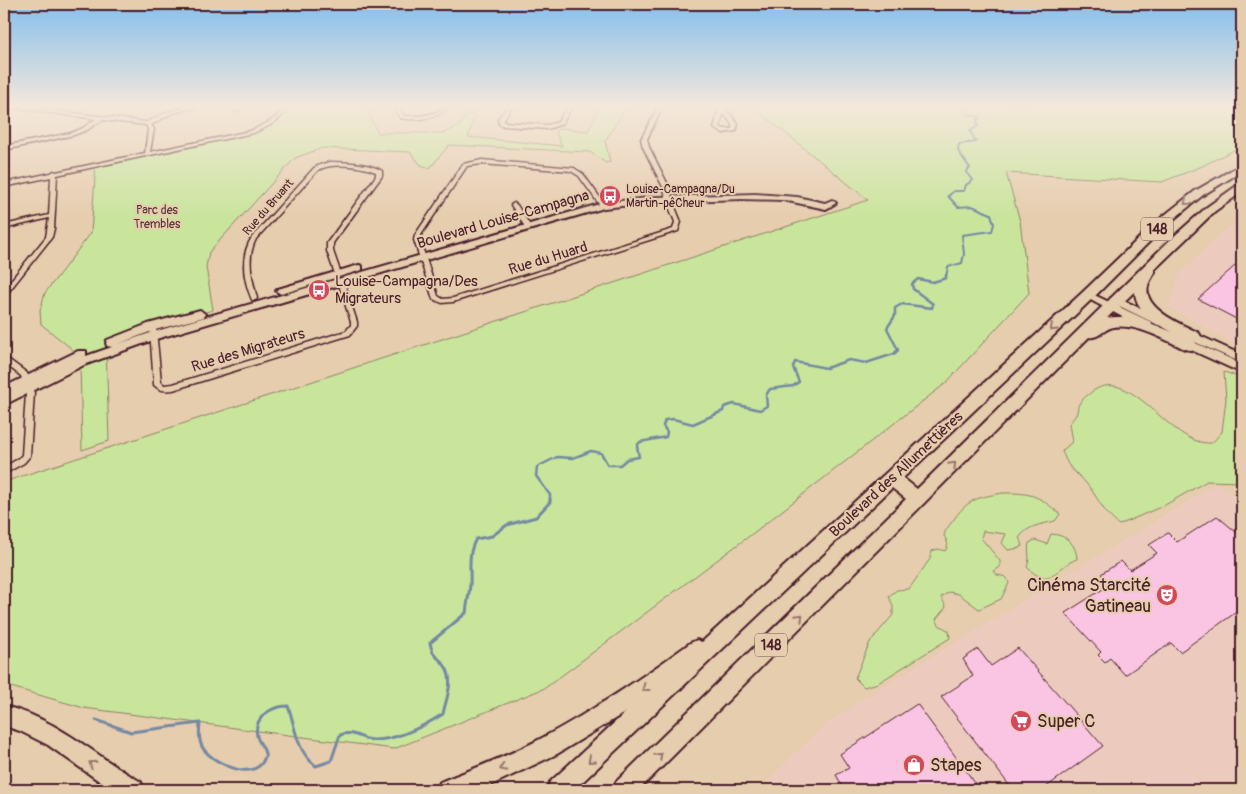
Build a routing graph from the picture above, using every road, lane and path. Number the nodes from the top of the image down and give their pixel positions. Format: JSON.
{"nodes":[{"id":1,"x":28,"y":143,"type":"edge"},
{"id":2,"x":149,"y":143,"type":"edge"},
{"id":3,"x":195,"y":143,"type":"edge"},
{"id":4,"x":646,"y":143,"type":"edge"},
{"id":5,"x":4,"y":148,"type":"edge"},
{"id":6,"x":147,"y":153,"type":"junction"},
{"id":7,"x":1242,"y":167,"type":"edge"},
{"id":8,"x":54,"y":174,"type":"junction"},
{"id":9,"x":4,"y":185,"type":"edge"},
{"id":10,"x":1242,"y":187,"type":"edge"},
{"id":11,"x":668,"y":196,"type":"junction"},
{"id":12,"x":601,"y":203,"type":"junction"},
{"id":13,"x":514,"y":205,"type":"dead end"},
{"id":14,"x":52,"y":216,"type":"junction"},
{"id":15,"x":526,"y":224,"type":"junction"},
{"id":16,"x":4,"y":227,"type":"edge"},
{"id":17,"x":423,"y":254,"type":"junction"},
{"id":18,"x":1152,"y":266,"type":"junction"},
{"id":19,"x":339,"y":278,"type":"junction"},
{"id":20,"x":1091,"y":292,"type":"junction"},
{"id":21,"x":4,"y":293,"type":"edge"},
{"id":22,"x":254,"y":302,"type":"junction"},
{"id":23,"x":1113,"y":304,"type":"junction"},
{"id":24,"x":153,"y":332,"type":"junction"},
{"id":25,"x":1192,"y":341,"type":"junction"},
{"id":26,"x":1066,"y":352,"type":"junction"},
{"id":27,"x":4,"y":359,"type":"edge"},
{"id":28,"x":1242,"y":359,"type":"edge"},
{"id":29,"x":1242,"y":369,"type":"edge"},
{"id":30,"x":28,"y":384,"type":"junction"},
{"id":31,"x":4,"y":392,"type":"edge"},
{"id":32,"x":4,"y":401,"type":"edge"},
{"id":33,"x":4,"y":471,"type":"edge"},
{"id":34,"x":892,"y":478,"type":"junction"},
{"id":35,"x":918,"y":499,"type":"junction"},
{"id":36,"x":844,"y":523,"type":"junction"},
{"id":37,"x":4,"y":716,"type":"edge"},
{"id":38,"x":133,"y":790,"type":"edge"},
{"id":39,"x":448,"y":790,"type":"edge"},
{"id":40,"x":558,"y":790,"type":"edge"},
{"id":41,"x":624,"y":790,"type":"edge"}],
"edges":[{"from":1,"to":5,"type":"street"},
{"from":2,"to":6,"type":"street"},
{"from":3,"to":6,"type":"street"},
{"from":4,"to":11,"type":"street"},
{"from":6,"to":8,"type":"street"},
{"from":7,"to":20,"type":"highway","name":"Boulevard des Allumettières","number":"148","one_way":true},
{"from":8,"to":9,"type":"street"},
{"from":8,"to":14,"type":"street"},
{"from":10,"to":18,"type":"highway","name":"Boulevard des Allumettières","number":"148"},
{"from":11,"to":11,"type":"street","name":"Boulevard Louise-Campagna"},
{"from":11,"to":12,"type":"street","name":"Boulevard Louise-Campagna"},
{"from":11,"to":17,"type":"street","name":"Rue du Huard"},
{"from":12,"to":15,"type":"street","name":"Boulevard Louise-Campagna"},
{"from":12,"to":17,"type":"street"},
{"from":13,"to":15,"type":"street"},
{"from":14,"to":16,"type":"street"},
{"from":14,"to":21,"type":"street"},
{"from":15,"to":17,"type":"street","name":"Boulevard Louise-Campagna"},
{"from":17,"to":19,"type":"street","name":"Boulevard Louise-Campagna"},
{"from":18,"to":23,"type":"highway","name":"Boulevard des Allumettières","number":"148"},
{"from":18,"to":25,"type":"highway"},
{"from":19,"to":22,"type":"street","name":"Boulevard Louise-Campagna"},
{"from":19,"to":22,"type":"street","name":"Rue du Bruant"},
{"from":19,"to":24,"type":"street","name":"Rue des Migrateurs"},
{"from":20,"to":23,"type":"street"},
{"from":20,"to":34,"type":"highway","name":"Boulevard des Allumettières","number":"148","one_way":true},
{"from":22,"to":24,"type":"street","name":"Boulevard Louise-Campagna"},
{"from":23,"to":25,"type":"street"},
{"from":23,"to":26,"type":"highway","name":"Boulevard des Allumettières","number":"148"},
{"from":24,"to":30,"type":"street","name":"Boulevard Louise-Campagna"},
{"from":25,"to":26,"type":"highway"},
{"from":25,"to":28,"type":"street"},
{"from":25,"to":29,"type":"street"},
{"from":35,"to":26,"type":"highway","name":"Boulevard des Allumettières","number":"148","one_way":true},
{"from":27,"to":30,"type":"street"},
{"from":30,"to":31,"type":"street","name":"Boulevard Louise-Campagna"},
{"from":30,"to":32,"type":"street","name":"Boulevard Louise-Campagna"},
{"from":30,"to":33,"type":"street"},
{"from":34,"to":35,"type":"highway"},
{"from":34,"to":36,"type":"highway","name":"Boulevard des Allumettières","number":"148"},
{"from":41,"to":35,"type":"highway","name":"Boulevard des Allumettières","number":"148","one_way":true},
{"from":36,"to":39,"type":"highway","one_way":true},
{"from":36,"to":40,"type":"highway","name":"Boulevard des Allumettières","number":"148","one_way":true},
{"from":38,"to":37,"type":"highway","one_way":true}]}
